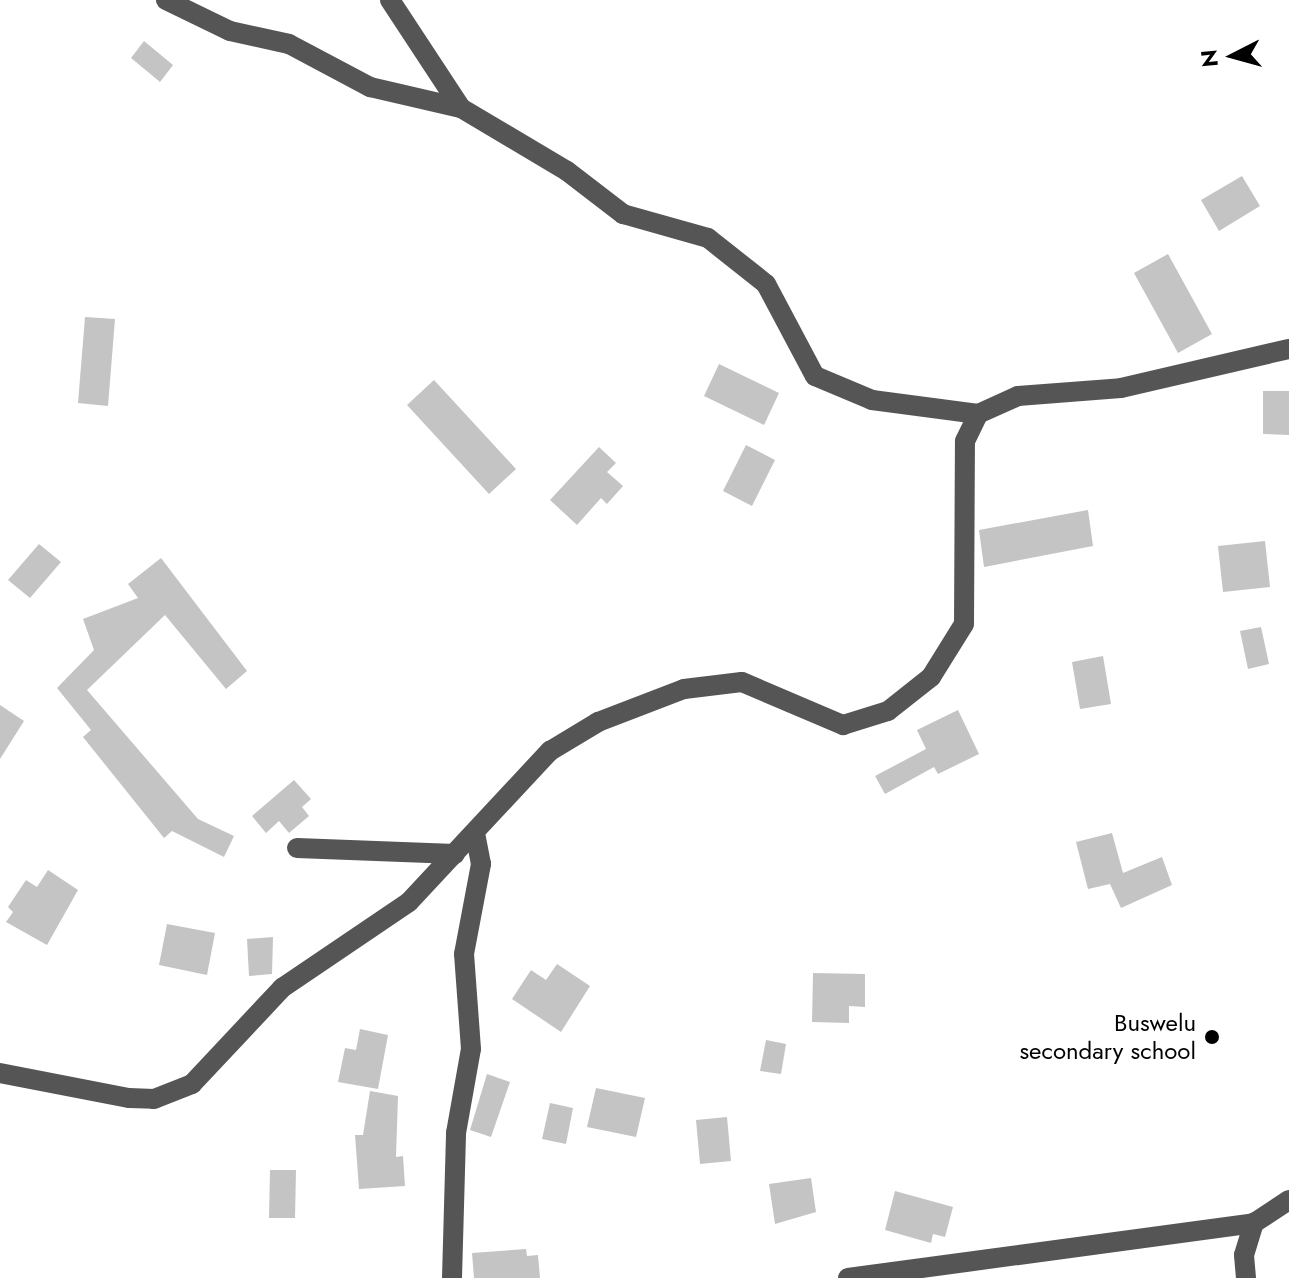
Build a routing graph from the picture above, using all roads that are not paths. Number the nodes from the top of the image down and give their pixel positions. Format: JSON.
{"nodes":[{"id":1,"x":166,"y":0,"type":"edge"},
{"id":2,"x":390,"y":0,"type":"edge"},
{"id":3,"x":461,"y":108,"type":"junction"},
{"id":4,"x":1289,"y":349,"type":"edge"},
{"id":5,"x":978,"y":414,"type":"junction"},
{"id":6,"x":475,"y":833,"type":"junction"},
{"id":7,"x":297,"y":848,"type":"dead end"},
{"id":8,"x":455,"y":854,"type":"junction"},
{"id":9,"x":0,"y":1073,"type":"edge"},
{"id":10,"x":1289,"y":1200,"type":"edge"},
{"id":11,"x":1254,"y":1223,"type":"junction"},
{"id":12,"x":452,"y":1278,"type":"edge"},
{"id":13,"x":848,"y":1278,"type":"edge"},
{"id":14,"x":1246,"y":1278,"type":"edge"}],
"edges":[{"from":1,"to":3,"type":"street"},
{"from":2,"to":3,"type":"street"},
{"from":3,"to":5,"type":"street"},
{"from":4,"to":5,"type":"street"},
{"from":5,"to":6,"type":"street"},
{"from":6,"to":8,"type":"street"},
{"from":6,"to":12,"type":"street"},
{"from":7,"to":8,"type":"street"},
{"from":8,"to":9,"type":"street"},
{"from":10,"to":11,"type":"street"},
{"from":11,"to":13,"type":"street"},
{"from":11,"to":14,"type":"street"}]}
